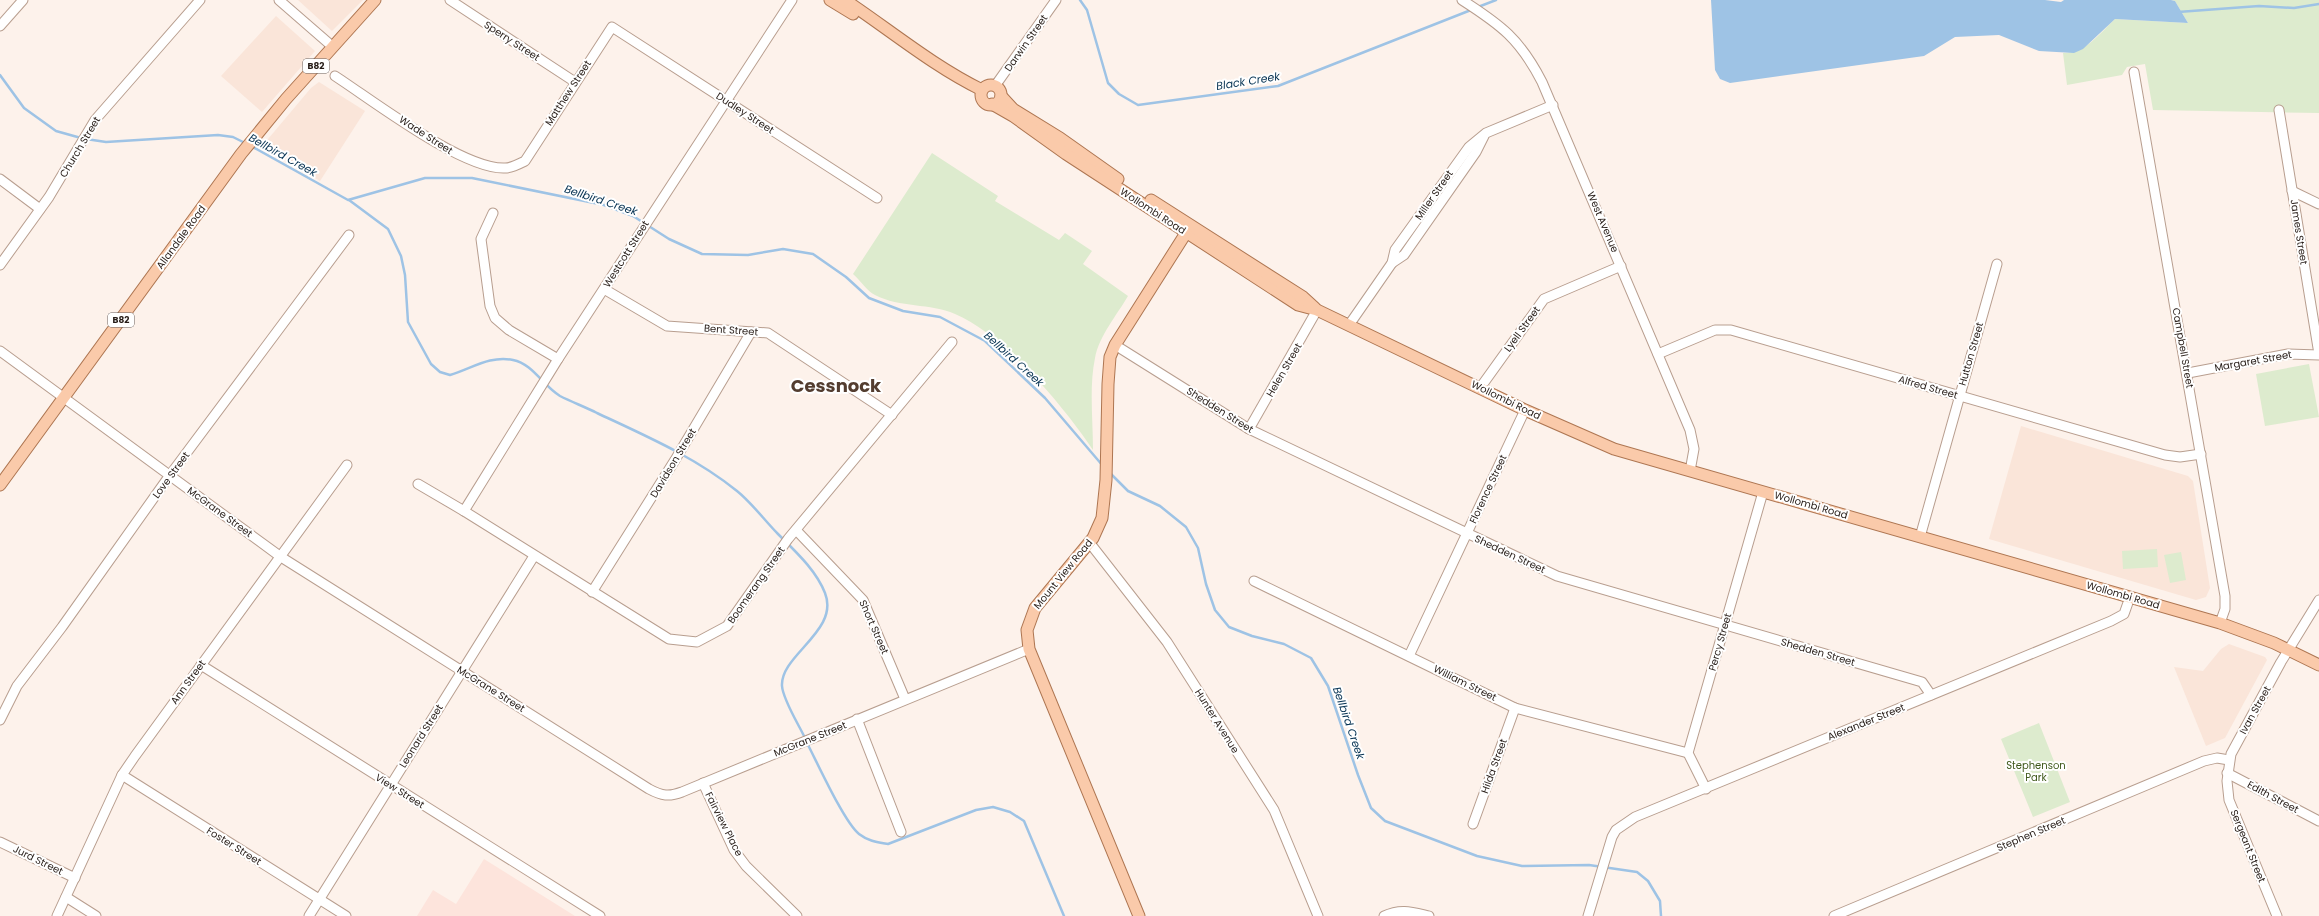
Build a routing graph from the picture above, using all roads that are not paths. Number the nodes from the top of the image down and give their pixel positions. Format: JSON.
{"nodes":[{"id":1,"x":23,"y":0,"type":"edge"},
{"id":2,"x":200,"y":0,"type":"edge"},
{"id":3,"x":279,"y":0,"type":"edge"},
{"id":4,"x":375,"y":0,"type":"edge"},
{"id":5,"x":450,"y":0,"type":"edge"},
{"id":6,"x":792,"y":0,"type":"edge"},
{"id":7,"x":830,"y":0,"type":"edge"},
{"id":8,"x":845,"y":0,"type":"edge"},
{"id":9,"x":1056,"y":0,"type":"edge"},
{"id":10,"x":1462,"y":0,"type":"edge"},
{"id":11,"x":0,"y":26,"type":"edge"},
{"id":12,"x":612,"y":27,"type":"joint"},
{"id":13,"x":904,"y":42,"type":"junction"},
{"id":14,"x":332,"y":47,"type":"junction"},
{"id":15,"x":2134,"y":72,"type":"dead end"},
{"id":16,"x":335,"y":76,"type":"dead end"},
{"id":17,"x":575,"y":82,"type":"junction"},
{"id":18,"x":982,"y":90,"type":"junction"},
{"id":19,"x":998,"y":91,"type":"junction"},
{"id":20,"x":725,"y":100,"type":"junction"},
{"id":21,"x":992,"y":104,"type":"junction"},
{"id":22,"x":1553,"y":105,"type":"junction"},
{"id":23,"x":2279,"y":110,"type":"dead end"},
{"id":24,"x":525,"y":161,"type":"joint"},
{"id":25,"x":0,"y":179,"type":"edge"},
{"id":26,"x":2292,"y":191,"type":"junction"},
{"id":27,"x":877,"y":198,"type":"dead end"},
{"id":28,"x":1156,"y":203,"type":"junction"},
{"id":29,"x":2319,"y":204,"type":"edge"},
{"id":30,"x":40,"y":210,"type":"junction"},
{"id":31,"x":493,"y":213,"type":"dead end"},
{"id":32,"x":1186,"y":233,"type":"junction"},
{"id":33,"x":349,"y":235,"type":"dead end"},
{"id":34,"x":1223,"y":246,"type":"junction"},
{"id":35,"x":1997,"y":264,"type":"dead end"},
{"id":36,"x":0,"y":265,"type":"edge"},
{"id":37,"x":1621,"y":266,"type":"junction"},
{"id":38,"x":604,"y":289,"type":"junction"},
{"id":39,"x":1317,"y":310,"type":"junction"},
{"id":40,"x":1350,"y":325,"type":"junction"},
{"id":41,"x":751,"y":332,"type":"junction"},
{"id":42,"x":952,"y":342,"type":"dead end"},
{"id":43,"x":1115,"y":345,"type":"junction"},
{"id":44,"x":0,"y":351,"type":"edge"},
{"id":45,"x":1658,"y":354,"type":"junction"},
{"id":46,"x":2319,"y":354,"type":"edge"},
{"id":47,"x":558,"y":359,"type":"junction"},
{"id":48,"x":2188,"y":373,"type":"junction"},
{"id":49,"x":1480,"y":388,"type":"junction"},
{"id":50,"x":1959,"y":396,"type":"junction"},
{"id":51,"x":64,"y":397,"type":"junction"},
{"id":52,"x":1525,"y":410,"type":"junction"},
{"id":53,"x":892,"y":415,"type":"junction"},
{"id":54,"x":1249,"y":429,"type":"junction"},
{"id":55,"x":2201,"y":454,"type":"junction"},
{"id":56,"x":347,"y":465,"type":"dead end"},
{"id":57,"x":1690,"y":471,"type":"junction"},
{"id":58,"x":170,"y":475,"type":"junction"},
{"id":59,"x":0,"y":484,"type":"edge"},
{"id":60,"x":418,"y":484,"type":"dead end"},
{"id":61,"x":1763,"y":492,"type":"junction"},
{"id":62,"x":464,"y":511,"type":"junction"},
{"id":63,"x":796,"y":530,"type":"junction"},
{"id":64,"x":1467,"y":533,"type":"junction"},
{"id":65,"x":1920,"y":537,"type":"junction"},
{"id":66,"x":1089,"y":542,"type":"junction"},
{"id":67,"x":534,"y":556,"type":"junction"},
{"id":68,"x":281,"y":557,"type":"junction"},
{"id":69,"x":1254,"y":581,"type":"dead end"},
{"id":70,"x":592,"y":592,"type":"junction"},
{"id":71,"x":2130,"y":597,"type":"junction"},
{"id":72,"x":2319,"y":600,"type":"edge"},
{"id":73,"x":2220,"y":623,"type":"junction"},
{"id":74,"x":1724,"y":626,"type":"junction"},
{"id":75,"x":1029,"y":649,"type":"junction"},
{"id":76,"x":2289,"y":650,"type":"junction"},
{"id":77,"x":1409,"y":656,"type":"junction"},
{"id":78,"x":201,"y":664,"type":"junction"},
{"id":79,"x":2319,"y":665,"type":"edge"},
{"id":80,"x":461,"y":671,"type":"junction"},
{"id":81,"x":1931,"y":695,"type":"junction"},
{"id":82,"x":905,"y":699,"type":"junction"},
{"id":83,"x":1515,"y":708,"type":"junction"},
{"id":84,"x":857,"y":719,"type":"junction"},
{"id":85,"x":0,"y":720,"type":"edge"},
{"id":86,"x":1688,"y":753,"type":"junction"},
{"id":87,"x":2229,"y":760,"type":"junction"},
{"id":88,"x":2227,"y":773,"type":"junction"},
{"id":89,"x":122,"y":776,"type":"junction"},
{"id":90,"x":703,"y":783,"type":"junction"},
{"id":91,"x":389,"y":784,"type":"junction"},
{"id":92,"x":1706,"y":789,"type":"junction"},
{"id":93,"x":2319,"y":821,"type":"edge"},
{"id":94,"x":1473,"y":824,"type":"dead end"},
{"id":95,"x":901,"y":832,"type":"dead end"},
{"id":96,"x":0,"y":842,"type":"edge"},
{"id":97,"x":75,"y":878,"type":"junction"},
{"id":98,"x":66,"y":897,"type":"junction"},
{"id":99,"x":319,"y":899,"type":"junction"},
{"id":100,"x":57,"y":916,"type":"edge"},
{"id":101,"x":96,"y":916,"type":"edge"},
{"id":102,"x":308,"y":916,"type":"edge"},
{"id":103,"x":346,"y":916,"type":"edge"},
{"id":104,"x":600,"y":916,"type":"edge"},
{"id":105,"x":797,"y":916,"type":"edge"},
{"id":106,"x":1139,"y":916,"type":"edge"},
{"id":107,"x":1318,"y":916,"type":"edge"},
{"id":108,"x":1384,"y":916,"type":"edge"},
{"id":109,"x":1429,"y":916,"type":"edge"},
{"id":110,"x":1588,"y":916,"type":"edge"},
{"id":111,"x":1834,"y":916,"type":"edge"},
{"id":112,"x":2277,"y":916,"type":"edge"}],
"edges":[{"from":1,"to":11,"type":"street"},
{"from":2,"to":30,"type":"street","name":"Church Street"},
{"from":3,"to":14,"type":"street"},
{"from":4,"to":14,"type":"main road","name":"Allandale Road","number":"B82"},
{"from":5,"to":17,"type":"street","name":"Sperry Street"},
{"from":6,"to":20,"type":"street","name":"Westcott Street"},
{"from":7,"to":13,"type":"main road"},
{"from":8,"to":13,"type":"main road"},
{"from":9,"to":19,"type":"street","name":"Darwin Street"},
{"from":10,"to":22,"type":"street","name":"West Avenue"},
{"from":12,"to":17,"type":"street","name":"Matthew Street"},
{"from":12,"to":20,"type":"street","name":"Dudley Street"},
{"from":13,"to":18,"type":"main road"},
{"from":14,"to":51,"type":"main road","name":"Allandale Road","number":"B82"},
{"from":15,"to":48,"type":"street","name":"Campbell Street"},
{"from":16,"to":24,"type":"street","name":"Wade Street"},
{"from":17,"to":24,"type":"street","name":"Matthew Street"},
{"from":18,"to":19,"type":"main road"},
{"from":18,"to":21,"type":"main road"},
{"from":19,"to":21,"type":"main road"},
{"from":19,"to":28,"type":"main road","name":"Wollombi Road"},
{"from":20,"to":27,"type":"street","name":"Dudley Street"},
{"from":20,"to":38,"type":"street","name":"Westcott Street"},
{"from":21,"to":32,"type":"main road","name":"Wollombi Road"},
{"from":22,"to":37,"type":"street","name":"West Avenue"},
{"from":22,"to":40,"type":"street","name":"Miller Street"},
{"from":23,"to":26,"type":"street","name":"James Street"},
{"from":25,"to":30,"type":"street"},
{"from":26,"to":29,"type":"street"},
{"from":26,"to":46,"type":"street","name":"James Street"},
{"from":28,"to":32,"type":"main road"},
{"from":28,"to":34,"type":"main road","name":"Wollombi Road"},
{"from":30,"to":36,"type":"street","name":"Church Street"},
{"from":31,"to":47,"type":"street"},
{"from":32,"to":34,"type":"main road"},
{"from":32,"to":39,"type":"main road","name":"Wollombi Road"},
{"from":32,"to":43,"type":"main road","name":"Mount View Road"},
{"from":33,"to":58,"type":"street","name":"Love Street"},
{"from":34,"to":39,"type":"main road","name":"Wollombi Road"},
{"from":35,"to":50,"type":"street","name":"Hutton Street"},
{"from":37,"to":45,"type":"street","name":"West Avenue"},
{"from":37,"to":49,"type":"street","name":"Lyell Street"},
{"from":38,"to":41,"type":"street","name":"Bent Street"},
{"from":38,"to":47,"type":"street","name":"Westcott Street"},
{"from":39,"to":40,"type":"main road","name":"Wollombi Road"},
{"from":39,"to":54,"type":"street","name":"Helen Street"},
{"from":40,"to":49,"type":"main road","name":"Wollombi Road"},
{"from":41,"to":53,"type":"street","name":"Bent Street"},
{"from":41,"to":70,"type":"street","name":"Davidson Street"},
{"from":42,"to":53,"type":"street","name":"Boomerang Street"},
{"from":43,"to":54,"type":"street","name":"Shedden Street"},
{"from":43,"to":66,"type":"main road","name":"Mount View Road"},
{"from":44,"to":51,"type":"street","name":"McGrane Street"},
{"from":45,"to":50,"type":"street","name":"Alfred Street"},
{"from":45,"to":57,"type":"street","name":"West Avenue"},
{"from":46,"to":48,"type":"street","name":"Margaret Street"},
{"from":47,"to":62,"type":"street","name":"Westcott Street"},
{"from":48,"to":55,"type":"street","name":"Campbell Street"},
{"from":49,"to":52,"type":"main road","name":"Wollombi Road"},
{"from":50,"to":55,"type":"street","name":"Alfred Street"},
{"from":50,"to":65,"type":"street","name":"Hutton Street"},
{"from":51,"to":58,"type":"street","name":"McGrane Street"},
{"from":51,"to":59,"type":"main road","name":"Allandale Road","number":"B82"},
{"from":52,"to":57,"type":"main road","name":"Wollombi Road"},
{"from":52,"to":64,"type":"street","name":"Florence Street"},
{"from":53,"to":63,"type":"street","name":"Boomerang Street"},
{"from":54,"to":64,"type":"street","name":"Shedden Street"},
{"from":55,"to":73,"type":"street","name":"Campbell Street"},
{"from":56,"to":68,"type":"street","name":"Ann Street"},
{"from":57,"to":61,"type":"main road","name":"Wollombi Road"},
{"from":58,"to":68,"type":"street","name":"McGrane Street"},
{"from":58,"to":85,"type":"street","name":"Love Street"},
{"from":60,"to":62,"type":"street","name":"Boomerang Street"},
{"from":61,"to":65,"type":"main road","name":"Wollombi Road"},
{"from":61,"to":74,"type":"street","name":"Percy Street"},
{"from":62,"to":67,"type":"street","name":"Boomerang Street"},
{"from":63,"to":70,"type":"street","name":"Boomerang Street"},
{"from":63,"to":82,"type":"street","name":"Short Street"},
{"from":64,"to":74,"type":"street","name":"Shedden Street"},
{"from":64,"to":77,"type":"street","name":"Florence Street"},
{"from":65,"to":71,"type":"main road","name":"Wollombi Road"},
{"from":66,"to":75,"type":"main road","name":"Mount View Road"},
{"from":66,"to":107,"type":"street","name":"Hunter Avenue"},
{"from":67,"to":70,"type":"street","name":"Boomerang Street"},
{"from":67,"to":80,"type":"street","name":"Leonard Street"},
{"from":68,"to":78,"type":"street","name":"Ann Street"},
{"from":68,"to":80,"type":"street","name":"McGrane Street"},
{"from":69,"to":77,"type":"street","name":"William Street"},
{"from":71,"to":73,"type":"main road","name":"Wollombi Road"},
{"from":71,"to":81,"type":"street","name":"Alexander Street"},
{"from":72,"to":76,"type":"street"},
{"from":73,"to":76,"type":"main road","name":"Wollombi Road"},
{"from":74,"to":81,"type":"street","name":"Shedden Street"},
{"from":74,"to":86,"type":"street","name":"Percy Street"},
{"from":75,"to":82,"type":"street","name":"McGrane Street"},
{"from":75,"to":106,"type":"main road","name":"Mount View Road"},
{"from":76,"to":79,"type":"main road","name":"Wollombi Road"},
{"from":76,"to":87,"type":"street","name":"Ivan Street"},
{"from":77,"to":83,"type":"street","name":"William Street"},
{"from":78,"to":89,"type":"street","name":"Ann Street"},
{"from":78,"to":91,"type":"street","name":"View Street"},
{"from":80,"to":90,"type":"street","name":"McGrane Street"},
{"from":80,"to":91,"type":"street","name":"Leonard Street"},
{"from":81,"to":92,"type":"street","name":"Alexander Street"},
{"from":82,"to":84,"type":"street","name":"McGrane Street"},
{"from":83,"to":86,"type":"street","name":"William Street"},
{"from":83,"to":94,"type":"street","name":"Hilda Street"},
{"from":84,"to":90,"type":"street","name":"McGrane Street"},
{"from":84,"to":95,"type":"street"},
{"from":86,"to":92,"type":"street"},
{"from":87,"to":88,"type":"street","name":"Ivan Street"},
{"from":87,"to":111,"type":"street","name":"Stephen Street"},
{"from":88,"to":93,"type":"street","name":"Edith Street"},
{"from":88,"to":112,"type":"street","name":"Sergeant Street"},
{"from":89,"to":97,"type":"street","name":"Ann Street"},
{"from":89,"to":99,"type":"street","name":"Foster Street"},
{"from":90,"to":105,"type":"street","name":"Fairview Place"},
{"from":91,"to":99,"type":"street","name":"Leonard Street"},
{"from":91,"to":104,"type":"street","name":"View Street"},
{"from":92,"to":110,"type":"street","name":"Alexander Street"},
{"from":96,"to":97,"type":"street","name":"Jurd Street"},
{"from":97,"to":98,"type":"street","name":"Ann Street"},
{"from":98,"to":100,"type":"street","name":"Ann Street"},
{"from":98,"to":101,"type":"street"},
{"from":99,"to":102,"type":"street","name":"Leonard Street"},
{"from":99,"to":103,"type":"street","name":"Foster Street"},
{"from":108,"to":109,"type":"street"}]}
